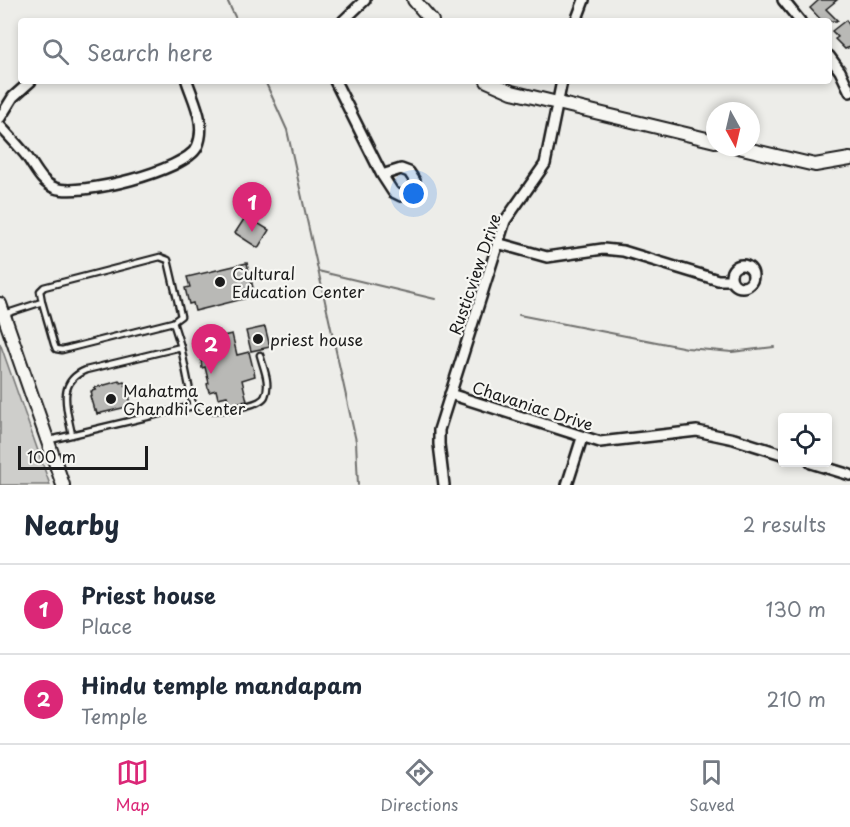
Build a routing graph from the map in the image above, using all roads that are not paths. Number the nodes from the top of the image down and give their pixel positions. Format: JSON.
{"nodes":[{"id":1,"x":366,"y":0,"type":"edge"},
{"id":2,"x":414,"y":0,"type":"edge"},
{"id":3,"x":584,"y":0,"type":"edge"},
{"id":4,"x":783,"y":0,"type":"edge"},
{"id":5,"x":346,"y":18,"type":"edge"},
{"id":6,"x":429,"y":18,"type":"edge"},
{"id":7,"x":577,"y":18,"type":"edge"},
{"id":8,"x":798,"y":18,"type":"edge"},
{"id":9,"x":832,"y":60,"type":"edge"},
{"id":10,"x":28,"y":84,"type":"edge"},
{"id":11,"x":188,"y":84,"type":"edge"},
{"id":12,"x":336,"y":84,"type":"edge"},
{"id":13,"x":494,"y":84,"type":"edge"},
{"id":14,"x":561,"y":84,"type":"edge"},
{"id":15,"x":850,"y":92,"type":"edge"},
{"id":16,"x":557,"y":102,"type":"junction"},
{"id":17,"x":0,"y":118,"type":"edge"},
{"id":18,"x":0,"y":126,"type":"edge"},
{"id":19,"x":706,"y":139,"type":"edge"},
{"id":20,"x":760,"y":152,"type":"edge"},
{"id":21,"x":850,"y":159,"type":"edge"},
{"id":22,"x":381,"y":175,"type":"dead end"},
{"id":23,"x":497,"y":243,"type":"junction"},
{"id":24,"x":731,"y":280,"type":"dead end"},
{"id":25,"x":42,"y":302,"type":"junction"},
{"id":26,"x":2,"y":309,"type":"edge"},
{"id":27,"x":173,"y":322,"type":"junction"},
{"id":28,"x":181,"y":347,"type":"junction"},
{"id":29,"x":260,"y":354,"type":"dead end"},
{"id":30,"x":450,"y":394,"type":"junction"},
{"id":31,"x":194,"y":406,"type":"junction"},
{"id":32,"x":72,"y":435,"type":"junction"},
{"id":33,"x":582,"y":438,"type":"junction"},
{"id":34,"x":48,"y":441,"type":"junction"},
{"id":35,"x":778,"y":452,"type":"edge"},
{"id":36,"x":826,"y":467,"type":"edge"},
{"id":37,"x":850,"y":475,"type":"edge"},
{"id":38,"x":63,"y":485,"type":"edge"},
{"id":39,"x":444,"y":485,"type":"edge"},
{"id":40,"x":567,"y":485,"type":"edge"}],
"edges":[{"from":1,"to":5,"type":"street"},
{"from":2,"to":6,"type":"street"},
{"from":3,"to":7,"type":"street"},
{"from":4,"to":8,"type":"street"},
{"from":9,"to":15,"type":"street"},
{"from":10,"to":17,"type":"street"},
{"from":11,"to":18,"type":"street"},
{"from":12,"to":22,"type":"street"},
{"from":13,"to":16,"type":"street"},
{"from":14,"to":16,"type":"street","name":"Rusticview Drive"},
{"from":16,"to":19,"type":"street"},
{"from":16,"to":23,"type":"street","name":"Rusticview Drive"},
{"from":20,"to":21,"type":"street"},
{"from":23,"to":24,"type":"street"},
{"from":23,"to":30,"type":"street","name":"Rusticview Drive"},
{"from":25,"to":26,"type":"lane"},
{"from":25,"to":27,"type":"lane"},
{"from":25,"to":27,"type":"lane"},
{"from":26,"to":34,"type":"street"},
{"from":27,"to":28,"type":"lane"},
{"from":28,"to":31,"type":"lane"},
{"from":28,"to":32,"type":"lane"},
{"from":29,"to":31,"type":"lane"},
{"from":30,"to":33,"type":"street","name":"Chavaniac Drive"},
{"from":30,"to":39,"type":"street","name":"Rusticview Drive"},
{"from":31,"to":32,"type":"lane"},
{"from":32,"to":34,"type":"lane"},
{"from":33,"to":35,"type":"street","name":"Chavaniac Drive"},
{"from":33,"to":40,"type":"street"},
{"from":34,"to":38,"type":"street"},
{"from":36,"to":37,"type":"street"}]}
